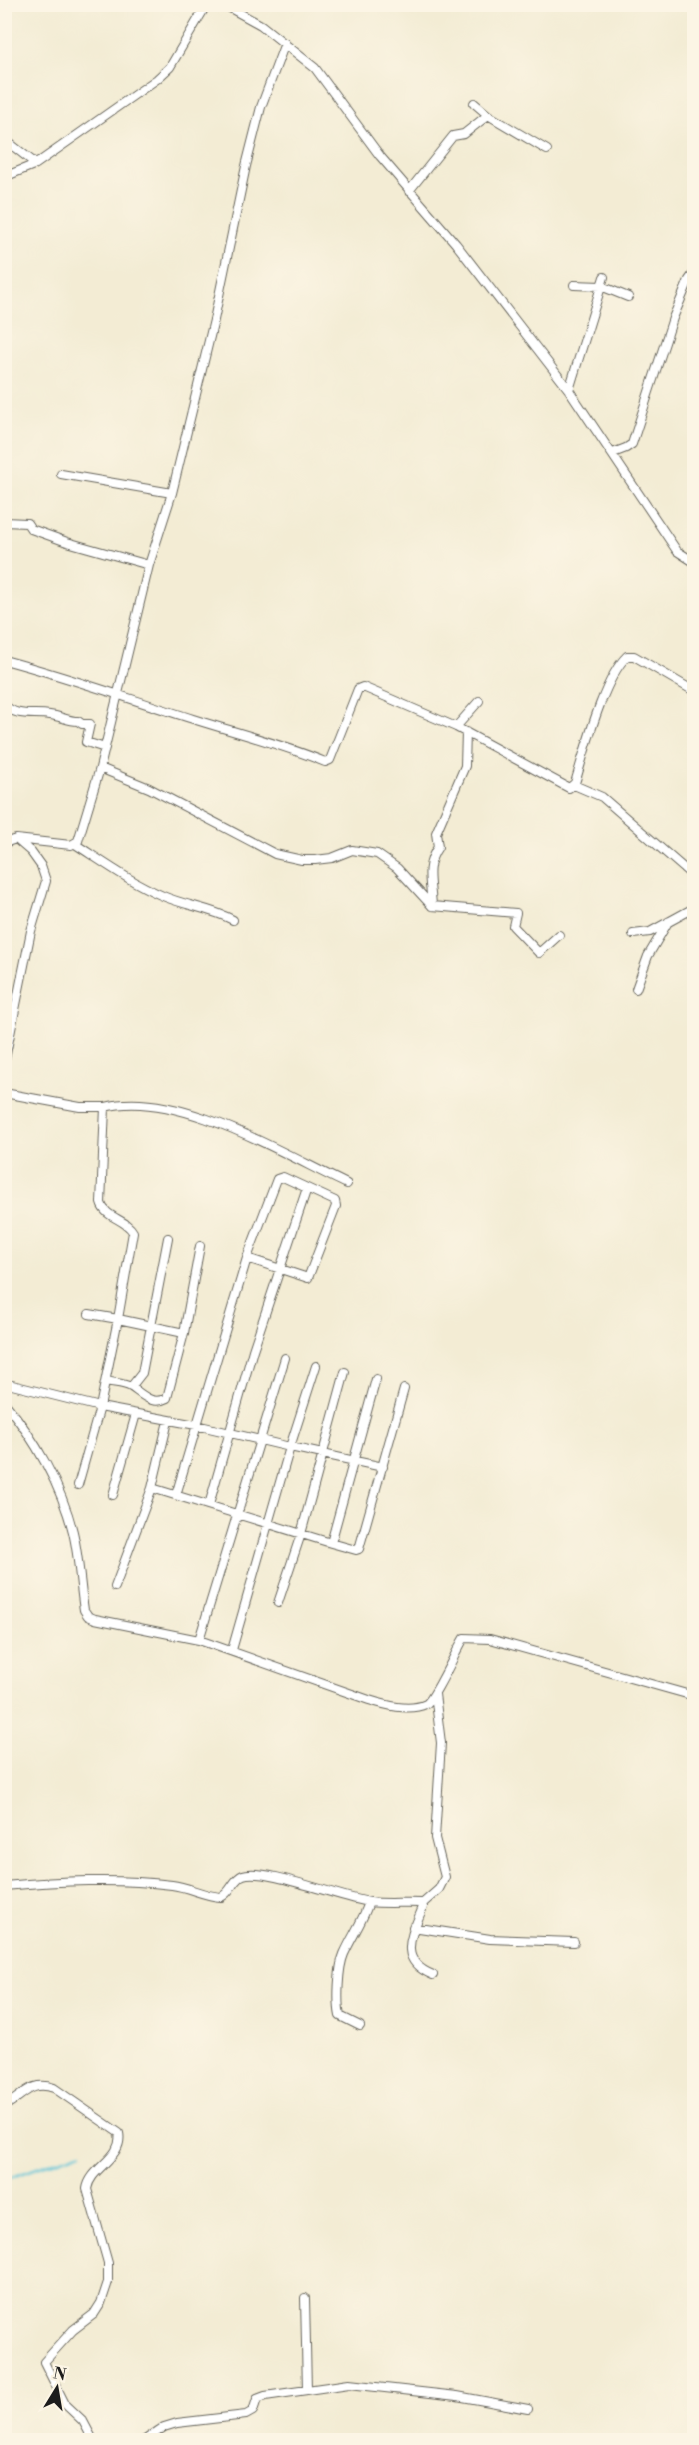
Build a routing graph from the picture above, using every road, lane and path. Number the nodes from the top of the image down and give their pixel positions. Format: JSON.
{"nodes":[{"id":1,"x":207,"y":4,"type":"edge"},
{"id":2,"x":223,"y":4,"type":"edge"},
{"id":3,"x":285,"y":43,"type":"junction"},
{"id":4,"x":474,"y":103,"type":"dead end"},
{"id":5,"x":488,"y":115,"type":"junction"},
{"id":6,"x":4,"y":139,"type":"edge"},
{"id":7,"x":547,"y":150,"type":"dead end"},
{"id":8,"x":36,"y":164,"type":"junction"},
{"id":9,"x":4,"y":177,"type":"edge"},
{"id":10,"x":409,"y":191,"type":"junction"},
{"id":11,"x":694,"y":273,"type":"edge"},
{"id":12,"x":602,"y":282,"type":"junction"},
{"id":13,"x":574,"y":285,"type":"dead end"},
{"id":14,"x":628,"y":297,"type":"dead end"},
{"id":15,"x":569,"y":390,"type":"junction"},
{"id":16,"x":613,"y":453,"type":"junction"},
{"id":17,"x":61,"y":474,"type":"dead end"},
{"id":18,"x":172,"y":494,"type":"junction"},
{"id":19,"x":4,"y":522,"type":"edge"},
{"id":20,"x":694,"y":562,"type":"edge"},
{"id":21,"x":149,"y":565,"type":"junction"},
{"id":22,"x":4,"y":660,"type":"edge"},
{"id":23,"x":694,"y":691,"type":"edge"},
{"id":24,"x":119,"y":694,"type":"junction"},
{"id":25,"x":479,"y":701,"type":"dead end"},
{"id":26,"x":4,"y":704,"type":"edge"},
{"id":27,"x":456,"y":727,"type":"junction"},
{"id":28,"x":466,"y":732,"type":"junction"},
{"id":29,"x":105,"y":748,"type":"junction"},
{"id":30,"x":100,"y":768,"type":"junction"},
{"id":31,"x":574,"y":785,"type":"junction"},
{"id":32,"x":16,"y":839,"type":"junction"},
{"id":33,"x":4,"y":843,"type":"edge"},
{"id":34,"x":75,"y":844,"type":"junction"},
{"id":35,"x":694,"y":877,"type":"edge"},
{"id":36,"x":432,"y":906,"type":"junction"},
{"id":37,"x":694,"y":908,"type":"edge"},
{"id":38,"x":233,"y":920,"type":"dead end"},
{"id":39,"x":668,"y":922,"type":"junction"},
{"id":40,"x":633,"y":934,"type":"dead end"},
{"id":41,"x":559,"y":935,"type":"dead end"},
{"id":42,"x":636,"y":989,"type":"dead end"},
{"id":43,"x":4,"y":1064,"type":"edge"},
{"id":44,"x":4,"y":1093,"type":"edge"},
{"id":45,"x":105,"y":1107,"type":"junction"},
{"id":46,"x":347,"y":1184,"type":"dead end"},
{"id":47,"x":307,"y":1188,"type":"junction"},
{"id":48,"x":168,"y":1238,"type":"dead end"},
{"id":49,"x":200,"y":1246,"type":"dead end"},
{"id":50,"x":247,"y":1258,"type":"junction"},
{"id":51,"x":278,"y":1269,"type":"junction"},
{"id":52,"x":89,"y":1314,"type":"dead end"},
{"id":53,"x":118,"y":1319,"type":"junction"},
{"id":54,"x":153,"y":1326,"type":"junction"},
{"id":55,"x":184,"y":1333,"type":"junction"},
{"id":56,"x":285,"y":1358,"type":"dead end"},
{"id":57,"x":315,"y":1366,"type":"dead end"},
{"id":58,"x":345,"y":1372,"type":"dead end"},
{"id":59,"x":376,"y":1379,"type":"dead end"},
{"id":60,"x":106,"y":1381,"type":"junction"},
{"id":61,"x":4,"y":1383,"type":"edge"},
{"id":62,"x":131,"y":1388,"type":"junction"},
{"id":63,"x":404,"y":1389,"type":"dead end"},
{"id":64,"x":4,"y":1402,"type":"edge"},
{"id":65,"x":100,"y":1407,"type":"junction"},
{"id":66,"x":136,"y":1414,"type":"junction"},
{"id":67,"x":168,"y":1421,"type":"junction"},
{"id":68,"x":196,"y":1425,"type":"junction"},
{"id":69,"x":228,"y":1432,"type":"junction"},
{"id":70,"x":260,"y":1441,"type":"junction"},
{"id":71,"x":290,"y":1447,"type":"junction"},
{"id":72,"x":323,"y":1452,"type":"junction"},
{"id":73,"x":355,"y":1460,"type":"junction"},
{"id":74,"x":383,"y":1467,"type":"junction"},
{"id":75,"x":78,"y":1485,"type":"dead end"},
{"id":76,"x":152,"y":1488,"type":"junction"},
{"id":77,"x":113,"y":1495,"type":"dead end"},
{"id":78,"x":176,"y":1495,"type":"junction"},
{"id":79,"x":209,"y":1505,"type":"junction"},
{"id":80,"x":238,"y":1513,"type":"junction"},
{"id":81,"x":267,"y":1523,"type":"junction"},
{"id":82,"x":301,"y":1534,"type":"junction"},
{"id":83,"x":331,"y":1543,"type":"junction"},
{"id":84,"x":115,"y":1587,"type":"dead end"},
{"id":85,"x":278,"y":1603,"type":"dead end"},
{"id":86,"x":199,"y":1640,"type":"junction"},
{"id":87,"x":232,"y":1650,"type":"junction"},
{"id":88,"x":435,"y":1694,"type":"junction"},
{"id":89,"x":694,"y":1696,"type":"edge"},
{"id":90,"x":4,"y":1886,"type":"edge"},
{"id":91,"x":369,"y":1902,"type":"junction"},
{"id":92,"x":422,"y":1904,"type":"junction"},
{"id":93,"x":413,"y":1927,"type":"junction"},
{"id":94,"x":574,"y":1942,"type":"dead end"},
{"id":95,"x":433,"y":1975,"type":"dead end"},
{"id":96,"x":360,"y":2025,"type":"dead end"},
{"id":97,"x":4,"y":2106,"type":"edge"},
{"id":98,"x":305,"y":2298,"type":"dead end"},
{"id":99,"x":307,"y":2390,"type":"junction"},
{"id":100,"x":528,"y":2409,"type":"dead end"},
{"id":101,"x":93,"y":2440,"type":"edge"},
{"id":102,"x":145,"y":2440,"type":"edge"}],
"edges":[{"from":1,"to":8,"type":"street"},
{"from":2,"to":3,"type":"street"},
{"from":3,"to":10,"type":"street"},
{"from":3,"to":18,"type":"street"},
{"from":4,"to":5,"type":"street"},
{"from":5,"to":7,"type":"street"},
{"from":5,"to":10,"type":"street"},
{"from":6,"to":8,"type":"street"},
{"from":8,"to":9,"type":"street"},
{"from":10,"to":15,"type":"street"},
{"from":11,"to":16,"type":"street"},
{"from":12,"to":13,"type":"street"},
{"from":12,"to":14,"type":"street"},
{"from":12,"to":15,"type":"street"},
{"from":15,"to":16,"type":"street"},
{"from":16,"to":20,"type":"street"},
{"from":17,"to":18,"type":"street"},
{"from":18,"to":21,"type":"street"},
{"from":19,"to":21,"type":"street"},
{"from":21,"to":24,"type":"street"},
{"from":22,"to":24,"type":"street"},
{"from":23,"to":31,"type":"street"},
{"from":24,"to":27,"type":"street"},
{"from":24,"to":29,"type":"street"},
{"from":25,"to":27,"type":"street"},
{"from":26,"to":29,"type":"street"},
{"from":27,"to":28,"type":"street"},
{"from":28,"to":31,"type":"street"},
{"from":28,"to":36,"type":"street"},
{"from":29,"to":30,"type":"street"},
{"from":30,"to":34,"type":"street"},
{"from":30,"to":36,"type":"street"},
{"from":31,"to":35,"type":"street"},
{"from":32,"to":33,"type":"street"},
{"from":32,"to":34,"type":"street"},
{"from":32,"to":43,"type":"street"},
{"from":34,"to":38,"type":"street"},
{"from":36,"to":41,"type":"street"},
{"from":37,"to":39,"type":"street"},
{"from":39,"to":40,"type":"street"},
{"from":39,"to":42,"type":"street"},
{"from":44,"to":45,"type":"street"},
{"from":45,"to":46,"type":"street"},
{"from":45,"to":53,"type":"street"},
{"from":47,"to":50,"type":"street"},
{"from":47,"to":51,"type":"street"},
{"from":47,"to":51,"type":"street"},
{"from":48,"to":54,"type":"street"},
{"from":49,"to":55,"type":"street"},
{"from":50,"to":51,"type":"street"},
{"from":50,"to":68,"type":"street"},
{"from":51,"to":69,"type":"street"},
{"from":52,"to":53,"type":"street"},
{"from":53,"to":54,"type":"street"},
{"from":53,"to":60,"type":"street"},
{"from":54,"to":55,"type":"street"},
{"from":54,"to":62,"type":"street"},
{"from":55,"to":62,"type":"street"},
{"from":56,"to":70,"type":"street"},
{"from":57,"to":71,"type":"street"},
{"from":58,"to":72,"type":"street"},
{"from":59,"to":73,"type":"street"},
{"from":60,"to":62,"type":"street"},
{"from":60,"to":65,"type":"street"},
{"from":61,"to":65,"type":"street"},
{"from":63,"to":74,"type":"street"},
{"from":64,"to":86,"type":"street"},
{"from":65,"to":66,"type":"street"},
{"from":65,"to":75,"type":"street"},
{"from":66,"to":67,"type":"street"},
{"from":66,"to":77,"type":"street"},
{"from":67,"to":68,"type":"street"},
{"from":67,"to":76,"type":"street"},
{"from":68,"to":69,"type":"street"},
{"from":68,"to":78,"type":"street"},
{"from":69,"to":70,"type":"street"},
{"from":69,"to":79,"type":"street"},
{"from":70,"to":71,"type":"street"},
{"from":70,"to":80,"type":"street"},
{"from":71,"to":72,"type":"street"},
{"from":71,"to":81,"type":"street"},
{"from":72,"to":73,"type":"street"},
{"from":72,"to":82,"type":"street"},
{"from":73,"to":74,"type":"street"},
{"from":73,"to":83,"type":"street"},
{"from":74,"to":83,"type":"street"},
{"from":76,"to":78,"type":"street"},
{"from":76,"to":84,"type":"street"},
{"from":78,"to":79,"type":"street"},
{"from":79,"to":80,"type":"street"},
{"from":80,"to":81,"type":"street"},
{"from":80,"to":86,"type":"street"},
{"from":81,"to":82,"type":"street"},
{"from":81,"to":87,"type":"street"},
{"from":82,"to":83,"type":"street"},
{"from":82,"to":85,"type":"street"},
{"from":86,"to":87,"type":"street"},
{"from":87,"to":88,"type":"street"},
{"from":88,"to":89,"type":"street"},
{"from":88,"to":92,"type":"street"},
{"from":90,"to":91,"type":"street"},
{"from":91,"to":92,"type":"street"},
{"from":91,"to":96,"type":"street"},
{"from":92,"to":93,"type":"street"},
{"from":93,"to":94,"type":"street"},
{"from":93,"to":95,"type":"street"},
{"from":97,"to":101,"type":"street"},
{"from":98,"to":99,"type":"street"},
{"from":99,"to":100,"type":"street"},
{"from":99,"to":102,"type":"street"}]}
